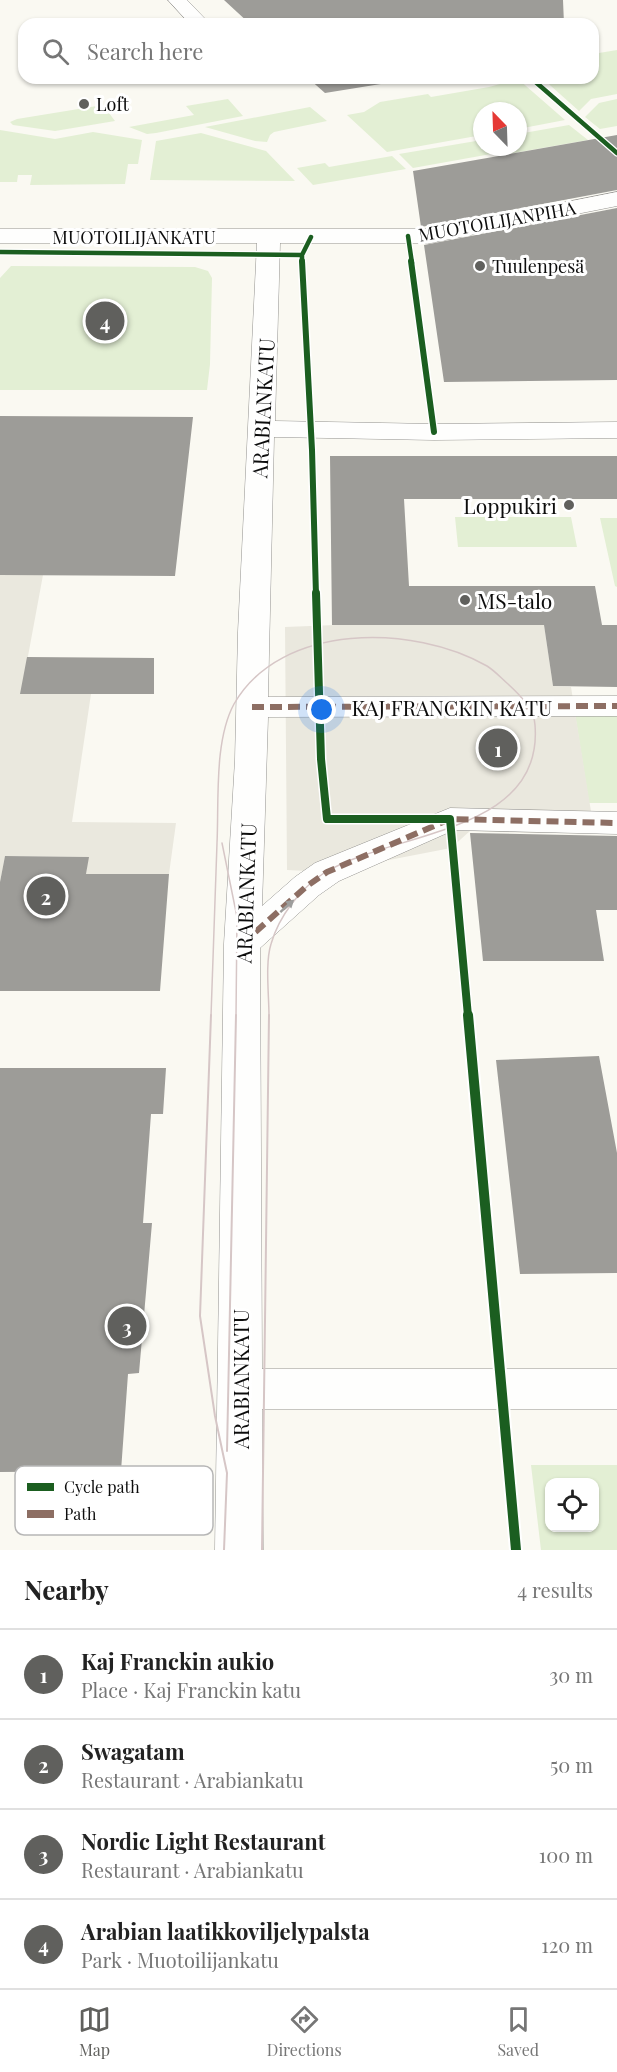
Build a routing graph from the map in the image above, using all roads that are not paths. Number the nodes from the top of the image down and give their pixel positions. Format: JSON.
{"nodes":[{"id":1,"x":177,"y":0,"type":"edge"},
{"id":2,"x":195,"y":18,"type":"edge"},
{"id":3,"x":617,"y":200,"type":"edge"},
{"id":4,"x":0,"y":236,"type":"edge"},
{"id":5,"x":269,"y":237,"type":"junction"},
{"id":6,"x":260,"y":429,"type":"junction"},
{"id":7,"x":617,"y":430,"type":"edge"},
{"id":8,"x":617,"y":706,"type":"edge"},
{"id":9,"x":252,"y":707,"type":"junction"},
{"id":10,"x":617,"y":823,"type":"edge"},
{"id":11,"x":242,"y":944,"type":"junction"},
{"id":12,"x":240,"y":1389,"type":"junction"},
{"id":13,"x":617,"y":1389,"type":"edge"},
{"id":14,"x":239,"y":1550,"type":"edge"}],
"edges":[{"from":1,"to":2,"type":"street"},
{"from":3,"to":5,"type":"street","name":"MUOTOILIJANPIHA"},
{"from":4,"to":5,"type":"street","name":"MUOTOILIJANKATU"},
{"from":5,"to":6,"type":"street","name":"ARABIANKATU"},
{"from":6,"to":7,"type":"street"},
{"from":6,"to":9,"type":"street","name":"ARABIANKATU"},
{"from":8,"to":9,"type":"street","name":"KAJ FRANCKIN KATU"},
{"from":9,"to":11,"type":"street","name":"ARABIANKATU"},
{"from":11,"to":10,"type":"street","one_way":true},
{"from":11,"to":12,"type":"street","name":"ARABIANKATU"},
{"from":12,"to":13,"type":"street"},
{"from":12,"to":14,"type":"street","name":"ARABIANKATU"}]}
